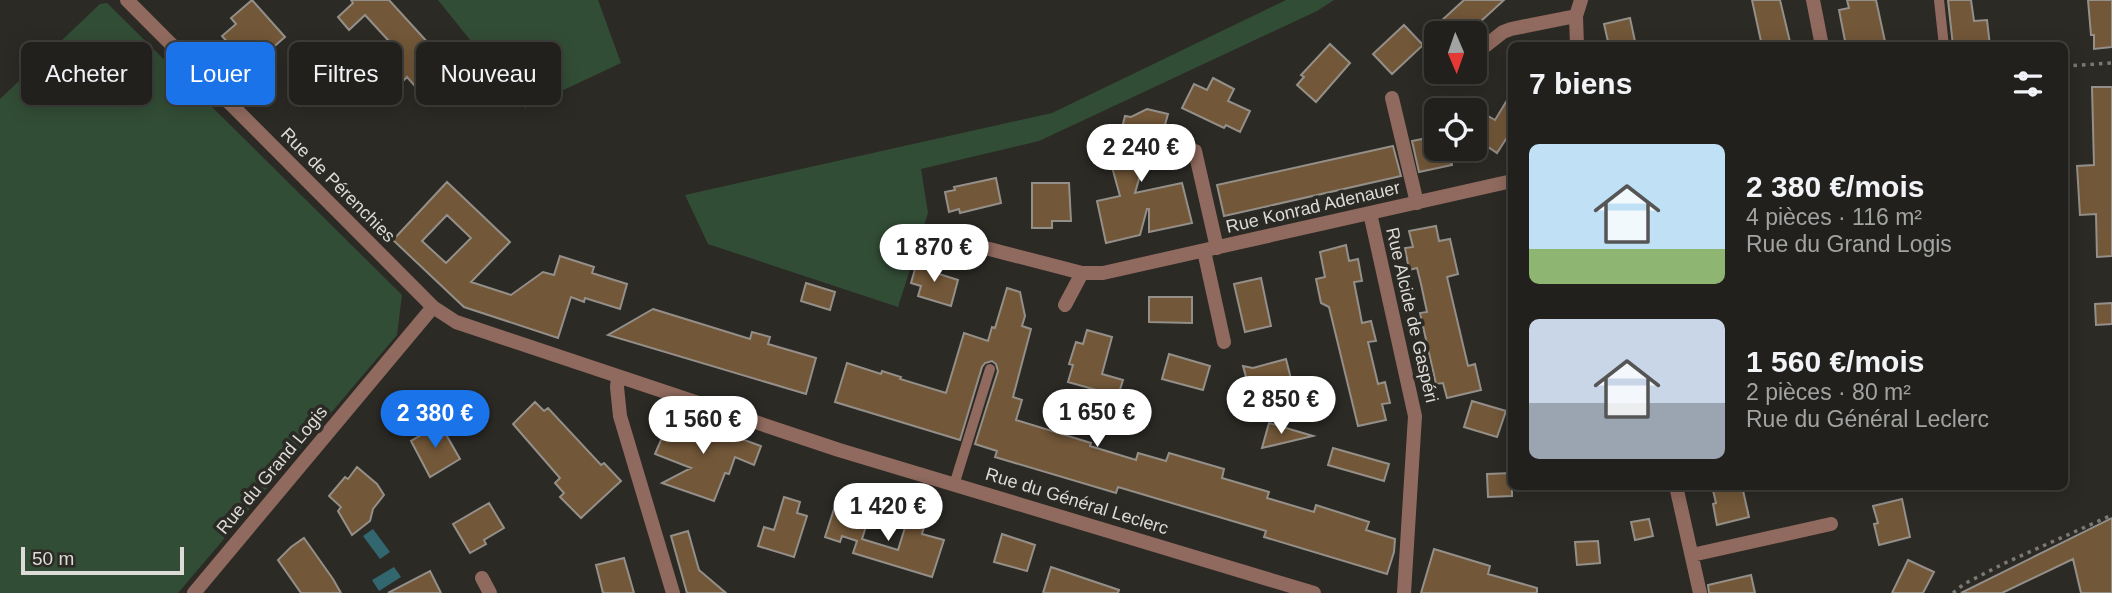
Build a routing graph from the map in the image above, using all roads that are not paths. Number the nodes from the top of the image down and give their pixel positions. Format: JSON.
{"nodes":[{"id":1,"x":127,"y":0,"type":"edge"},
{"id":2,"x":1581,"y":0,"type":"edge"},
{"id":3,"x":1813,"y":0,"type":"edge"},
{"id":4,"x":1939,"y":0,"type":"edge"},
{"id":5,"x":1576,"y":16,"type":"junction"},
{"id":6,"x":1577,"y":42,"type":"edge"},
{"id":7,"x":1821,"y":42,"type":"edge"},
{"id":8,"x":1944,"y":42,"type":"edge"},
{"id":9,"x":1488,"y":44,"type":"edge"},
{"id":10,"x":1392,"y":98,"type":"dead end"},
{"id":11,"x":1195,"y":151,"type":"dead end"},
{"id":12,"x":1508,"y":182,"type":"edge"},
{"id":13,"x":1417,"y":203,"type":"junction"},
{"id":14,"x":1370,"y":213,"type":"junction"},
{"id":15,"x":947,"y":238,"type":"dead end"},
{"id":16,"x":1211,"y":249,"type":"junction"},
{"id":17,"x":1082,"y":273,"type":"junction"},
{"id":18,"x":1065,"y":305,"type":"dead end"},
{"id":19,"x":433,"y":307,"type":"junction"},
{"id":20,"x":1224,"y":342,"type":"dead end"},
{"id":21,"x":990,"y":369,"type":"dead end"},
{"id":22,"x":618,"y":377,"type":"junction"},
{"id":23,"x":954,"y":485,"type":"junction"},
{"id":24,"x":1677,"y":490,"type":"edge"},
{"id":25,"x":1831,"y":524,"type":"dead end"},
{"id":26,"x":1692,"y":555,"type":"junction"},
{"id":27,"x":482,"y":578,"type":"dead end"},
{"id":28,"x":194,"y":593,"type":"edge"},
{"id":29,"x":490,"y":593,"type":"edge"},
{"id":30,"x":673,"y":593,"type":"edge"},
{"id":31,"x":1314,"y":593,"type":"edge"},
{"id":32,"x":1404,"y":593,"type":"edge"},
{"id":33,"x":1700,"y":593,"type":"edge"}],
"edges":[{"from":1,"to":19,"type":"street","name":"Rue de Pérenchies"},
{"from":2,"to":5,"type":"street"},
{"from":3,"to":7,"type":"street"},
{"from":4,"to":8,"type":"lane"},
{"from":5,"to":6,"type":"street"},
{"from":5,"to":9,"type":"street"},
{"from":10,"to":13,"type":"street","name":"Rue Konrad Adenauer"},
{"from":11,"to":16,"type":"street","name":"Rue Konrad Adenauer"},
{"from":12,"to":13,"type":"street","name":"Rue Konrad Adenauer"},
{"from":13,"to":14,"type":"street","name":"Rue Konrad Adenauer"},
{"from":14,"to":16,"type":"street","name":"Rue Konrad Adenauer"},
{"from":14,"to":32,"type":"street","name":"Rue Alcide de Gaspéri"},
{"from":15,"to":17,"type":"street","name":"Rue Konrad Adenauer"},
{"from":16,"to":17,"type":"street","name":"Rue Konrad Adenauer"},
{"from":16,"to":20,"type":"street","name":"Rue Konrad Adenauer"},
{"from":17,"to":18,"type":"street"},
{"from":19,"to":22,"type":"street","name":"Rue du Général Leclerc"},
{"from":19,"to":28,"type":"street","name":"Rue du Grand Logis"},
{"from":21,"to":23,"type":"lane"},
{"from":22,"to":23,"type":"street","name":"Rue du Général Leclerc"},
{"from":22,"to":30,"type":"street"},
{"from":23,"to":31,"type":"street","name":"Rue du Général Leclerc"},
{"from":24,"to":26,"type":"street"},
{"from":25,"to":26,"type":"street"},
{"from":26,"to":33,"type":"street"},
{"from":27,"to":29,"type":"street"}]}
